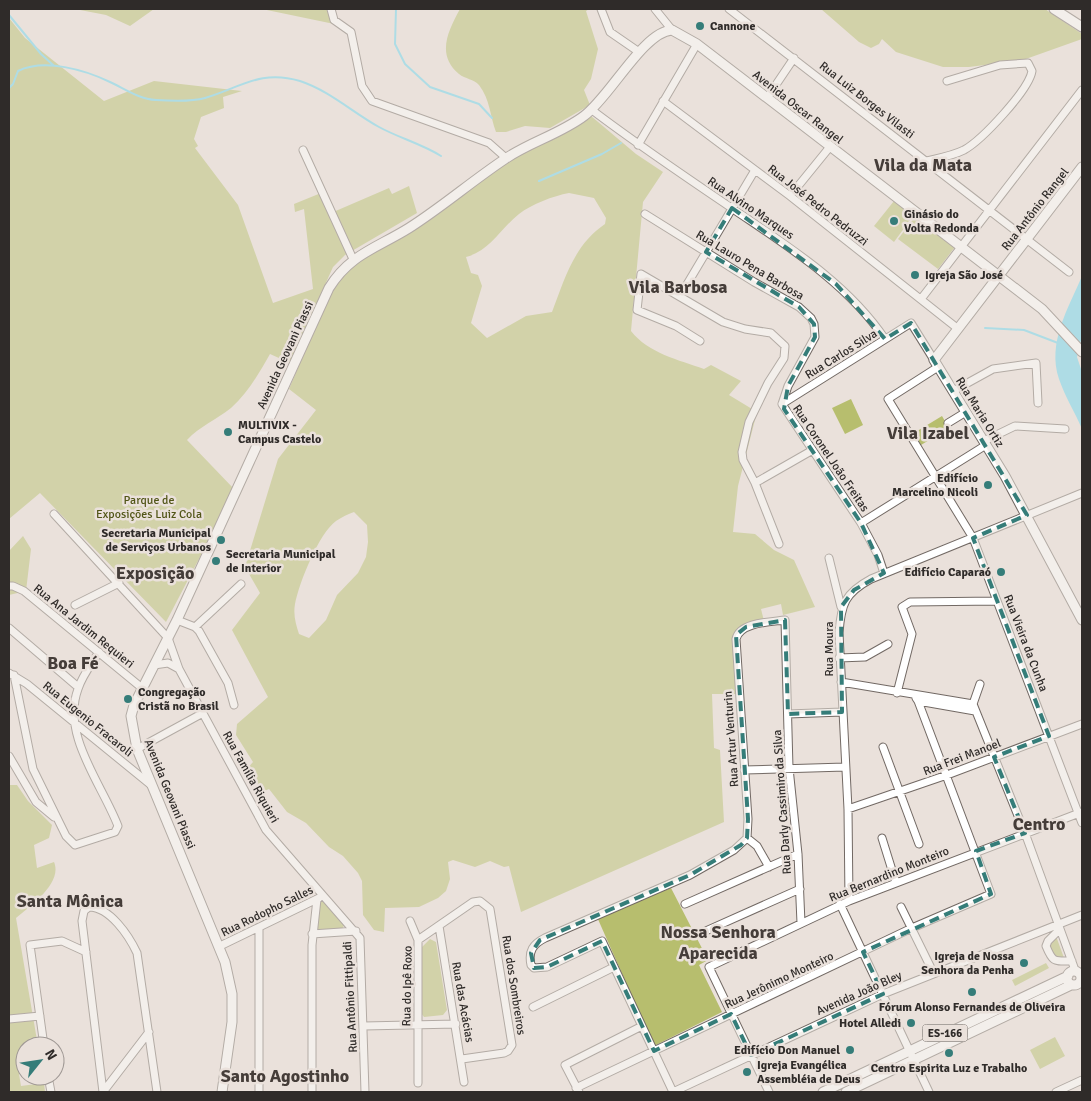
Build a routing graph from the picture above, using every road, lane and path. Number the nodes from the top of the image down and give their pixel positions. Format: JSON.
{"nodes":[{"id":1,"x":331,"y":9,"type":"edge"},
{"id":2,"x":601,"y":9,"type":"edge"},
{"id":3,"x":655,"y":9,"type":"edge"},
{"id":4,"x":729,"y":9,"type":"edge"},
{"id":5,"x":1054,"y":9,"type":"edge"},
{"id":6,"x":1082,"y":27,"type":"edge"},
{"id":7,"x":672,"y":30,"type":"junction"},
{"id":8,"x":698,"y":44,"type":"junction"},
{"id":9,"x":639,"y":52,"type":"junction"},
{"id":10,"x":794,"y":58,"type":"junction"},
{"id":11,"x":947,"y":81,"type":"dead end"},
{"id":12,"x":1082,"y":90,"type":"edge"},
{"id":13,"x":767,"y":98,"type":"junction"},
{"id":14,"x":663,"y":101,"type":"junction"},
{"id":15,"x":592,"y":110,"type":"junction"},
{"id":16,"x":638,"y":145,"type":"junction"},
{"id":17,"x":830,"y":148,"type":"junction"},
{"id":18,"x":303,"y":150,"type":"dead end"},
{"id":19,"x":506,"y":158,"type":"junction"},
{"id":20,"x":926,"y":161,"type":"junction"},
{"id":21,"x":1082,"y":167,"type":"edge"},
{"id":22,"x":755,"y":170,"type":"junction"},
{"id":23,"x":790,"y":196,"type":"junction"},
{"id":24,"x":732,"y":208,"type":"junction"},
{"id":25,"x":989,"y":211,"type":"junction"},
{"id":26,"x":645,"y":214,"type":"dead end"},
{"id":27,"x":1026,"y":240,"type":"junction"},
{"id":28,"x":962,"y":247,"type":"junction"},
{"id":29,"x":706,"y":252,"type":"junction"},
{"id":30,"x":353,"y":259,"type":"junction"},
{"id":31,"x":1069,"y":272,"type":"dead end"},
{"id":32,"x":998,"y":276,"type":"junction"},
{"id":33,"x":680,"y":296,"type":"junction"},
{"id":34,"x":921,"y":299,"type":"junction"},
{"id":35,"x":911,"y":323,"type":"joint"},
{"id":36,"x":957,"y":328,"type":"junction"},
{"id":37,"x":885,"y":339,"type":"junction"},
{"id":38,"x":700,"y":341,"type":"dead end"},
{"id":39,"x":1082,"y":352,"type":"edge"},
{"id":40,"x":936,"y":364,"type":"junction"},
{"id":41,"x":953,"y":391,"type":"junction"},
{"id":42,"x":1038,"y":403,"type":"dead end"},
{"id":43,"x":782,"y":404,"type":"junction"},
{"id":44,"x":966,"y":412,"type":"junction"},
{"id":45,"x":948,"y":423,"type":"dead end"},
{"id":46,"x":1065,"y":429,"type":"dead end"},
{"id":47,"x":985,"y":443,"type":"junction"},
{"id":48,"x":812,"y":451,"type":"junction"},
{"id":49,"x":936,"y":477,"type":"junction"},
{"id":50,"x":755,"y":483,"type":"junction"},
{"id":51,"x":1082,"y":493,"type":"edge"},
{"id":52,"x":54,"y":514,"type":"dead end"},
{"id":53,"x":1027,"y":515,"type":"junction"},
{"id":54,"x":861,"y":523,"type":"junction"},
{"id":55,"x":973,"y":538,"type":"junction"},
{"id":56,"x":779,"y":544,"type":"dead end"},
{"id":57,"x":829,"y":558,"type":"dead end"},
{"id":58,"x":884,"y":573,"type":"junction"},
{"id":59,"x":119,"y":583,"type":"junction"},
{"id":60,"x":241,"y":584,"type":"dead end"},
{"id":61,"x":9,"y":586,"type":"edge"},
{"id":62,"x":997,"y":601,"type":"junction"},
{"id":63,"x":75,"y":605,"type":"dead end"},
{"id":64,"x":841,"y":607,"type":"junction"},
{"id":65,"x":177,"y":620,"type":"junction"},
{"id":66,"x":785,"y":620,"type":"joint"},
{"id":67,"x":1082,"y":620,"type":"edge"},
{"id":68,"x":195,"y":627,"type":"junction"},
{"id":69,"x":9,"y":628,"type":"edge"},
{"id":70,"x":168,"y":638,"type":"junction"},
{"id":71,"x":888,"y":644,"type":"dead end"},
{"id":72,"x":99,"y":652,"type":"junction"},
{"id":73,"x":840,"y":658,"type":"junction"},
{"id":74,"x":154,"y":664,"type":"junction"},
{"id":75,"x":179,"y":669,"type":"junction"},
{"id":76,"x":11,"y":674,"type":"edge"},
{"id":77,"x":841,"y":682,"type":"junction"},
{"id":78,"x":980,"y":684,"type":"dead end"},
{"id":79,"x":78,"y":686,"type":"junction"},
{"id":80,"x":142,"y":688,"type":"junction"},
{"id":81,"x":898,"y":693,"type":"junction"},
{"id":82,"x":916,"y":699,"type":"junction"},
{"id":83,"x":234,"y":705,"type":"dead end"},
{"id":84,"x":974,"y":708,"type":"junction"},
{"id":85,"x":203,"y":712,"type":"junction"},
{"id":86,"x":842,"y":712,"type":"junction"},
{"id":87,"x":788,"y":714,"type":"junction"},
{"id":88,"x":1082,"y":724,"type":"edge"},
{"id":89,"x":75,"y":725,"type":"junction"},
{"id":90,"x":1050,"y":736,"type":"junction"},
{"id":91,"x":883,"y":747,"type":"dead end"},
{"id":92,"x":137,"y":749,"type":"junction"},
{"id":93,"x":9,"y":756,"type":"edge"},
{"id":94,"x":994,"y":757,"type":"junction"},
{"id":95,"x":845,"y":767,"type":"junction"},
{"id":96,"x":789,"y":768,"type":"junction"},
{"id":97,"x":744,"y":770,"type":"junction"},
{"id":98,"x":947,"y":776,"type":"junction"},
{"id":99,"x":151,"y":785,"type":"junction"},
{"id":100,"x":900,"y":792,"type":"junction"},
{"id":101,"x":848,"y":809,"type":"junction"},
{"id":102,"x":1080,"y":813,"type":"edge"},
{"id":103,"x":56,"y":818,"type":"junction"},
{"id":104,"x":1082,"y":823,"type":"edge"},
{"id":105,"x":1025,"y":833,"type":"junction"},
{"id":106,"x":747,"y":838,"type":"junction"},
{"id":107,"x":882,"y":838,"type":"dead end"},
{"id":108,"x":919,"y":844,"type":"dead end"},
{"id":109,"x":976,"y":851,"type":"junction"},
{"id":110,"x":798,"y":854,"type":"junction"},
{"id":111,"x":769,"y":867,"type":"junction"},
{"id":112,"x":896,"y":883,"type":"junction"},
{"id":113,"x":800,"y":890,"type":"junction"},
{"id":114,"x":320,"y":897,"type":"junction"},
{"id":115,"x":849,"y":900,"type":"junction"},
{"id":116,"x":487,"y":904,"type":"joint"},
{"id":117,"x":684,"y":904,"type":"dead end"},
{"id":118,"x":840,"y":904,"type":"junction"},
{"id":119,"x":901,"y":907,"type":"dead end"},
{"id":120,"x":1082,"y":915,"type":"edge"},
{"id":121,"x":410,"y":921,"type":"dead end"},
{"id":122,"x":802,"y":923,"type":"junction"},
{"id":123,"x":439,"y":926,"type":"junction"},
{"id":124,"x":1059,"y":926,"type":"junction"},
{"id":125,"x":259,"y":928,"type":"junction"},
{"id":126,"x":912,"y":928,"type":"junction"},
{"id":127,"x":356,"y":931,"type":"junction"},
{"id":128,"x":312,"y":934,"type":"junction"},
{"id":129,"x":699,"y":934,"type":"dead end"},
{"id":130,"x":418,"y":940,"type":"junction"},
{"id":131,"x":220,"y":946,"type":"junction"},
{"id":132,"x":86,"y":952,"type":"junction"},
{"id":133,"x":863,"y":952,"type":"junction"},
{"id":134,"x":614,"y":966,"type":"junction"},
{"id":135,"x":934,"y":972,"type":"junction"},
{"id":136,"x":1073,"y":974,"type":"edge"},
{"id":137,"x":1082,"y":991,"type":"edge"},
{"id":138,"x":883,"y":994,"type":"junction"},
{"id":139,"x":1016,"y":1000,"type":"junction"},
{"id":140,"x":533,"y":1007,"type":"dead end"},
{"id":141,"x":1020,"y":1009,"type":"junction"},
{"id":142,"x":732,"y":1014,"type":"junction"},
{"id":143,"x":40,"y":1016,"type":"junction"},
{"id":144,"x":9,"y":1019,"type":"edge"},
{"id":145,"x":417,"y":1024,"type":"junction"},
{"id":146,"x":456,"y":1024,"type":"junction"},
{"id":147,"x":364,"y":1026,"type":"junction"},
{"id":148,"x":642,"y":1026,"type":"junction"},
{"id":149,"x":148,"y":1032,"type":"junction"},
{"id":150,"x":43,"y":1036,"type":"edge"},
{"id":151,"x":909,"y":1050,"type":"junction"},
{"id":152,"x":654,"y":1051,"type":"junction"},
{"id":153,"x":751,"y":1055,"type":"junction"},
{"id":154,"x":462,"y":1059,"type":"junction"},
{"id":155,"x":914,"y":1060,"type":"junction"},
{"id":156,"x":1082,"y":1080,"type":"edge"},
{"id":157,"x":464,"y":1082,"type":"dead end"},
{"id":158,"x":418,"y":1084,"type":"dead end"},
{"id":159,"x":578,"y":1090,"type":"edge"},
{"id":160,"x":103,"y":1092,"type":"edge"},
{"id":161,"x":157,"y":1092,"type":"edge"},
{"id":162,"x":222,"y":1092,"type":"edge"},
{"id":163,"x":259,"y":1092,"type":"edge"},
{"id":164,"x":312,"y":1092,"type":"edge"},
{"id":165,"x":365,"y":1092,"type":"edge"},
{"id":166,"x":673,"y":1092,"type":"edge"},
{"id":167,"x":769,"y":1092,"type":"edge"},
{"id":168,"x":823,"y":1092,"type":"edge"},
{"id":169,"x":846,"y":1092,"type":"edge"},
{"id":170,"x":929,"y":1092,"type":"edge"},
{"id":171,"x":1056,"y":1092,"type":"edge"}],
"edges":[{"from":1,"to":19,"type":"street"},
{"from":2,"to":9,"type":"street"},
{"from":3,"to":7,"type":"street"},
{"from":4,"to":10,"type":"street","name":"Rua Luiz Borges Vilasti"},
{"from":5,"to":6,"type":"main road"},
{"from":7,"to":8,"type":"main road","name":"Avenida Oscar Rangel"},
{"from":7,"to":9,"type":"main road"},
{"from":8,"to":13,"type":"main road","name":"Avenida Oscar Rangel"},
{"from":8,"to":14,"type":"street"},
{"from":9,"to":15,"type":"main road"},
{"from":10,"to":13,"type":"street"},
{"from":10,"to":20,"type":"street","name":"Rua Luiz Borges Vilasti"},
{"from":11,"to":20,"type":"street"},
{"from":12,"to":25,"type":"street"},
{"from":13,"to":17,"type":"main road","name":"Avenida Oscar Rangel"},
{"from":14,"to":16,"type":"street"},
{"from":14,"to":22,"type":"street","name":"Rua José Pedro Pedruzzi"},
{"from":15,"to":16,"type":"street","name":"Rua Alvino Marques"},
{"from":15,"to":19,"type":"main road","name":"Avenida Geovani Piassi"},
{"from":16,"to":24,"type":"street","name":"Rua Alvino Marques"},
{"from":17,"to":23,"type":"street"},
{"from":17,"to":28,"type":"main road","name":"Avenida Oscar Rangel"},
{"from":18,"to":30,"type":"street"},
{"from":19,"to":30,"type":"main road","name":"Avenida Geovani Piassi"},
{"from":20,"to":25,"type":"street","name":"Rua Luiz Borges Vilasti"},
{"from":21,"to":27,"type":"main road","name":"Rua Antônio Rangel"},
{"from":22,"to":23,"type":"street","name":"Rua José Pedro Pedruzzi"},
{"from":22,"to":24,"type":"street"},
{"from":23,"to":34,"type":"street","name":"Rua José Pedro Pedruzzi"},
{"from":24,"to":29,"type":"street"},
{"from":24,"to":37,"type":"street","name":"Rua Alvino Marques"},
{"from":25,"to":27,"type":"street","name":"Rua Luiz Borges Vilasti"},
{"from":25,"to":28,"type":"street"},
{"from":26,"to":29,"type":"street","name":"Rua Lauro Pena Barbosa"},
{"from":27,"to":31,"type":"street","name":"Rua Luiz Borges Vilasti"},
{"from":27,"to":32,"type":"main road","name":"Rua Antônio Rangel"},
{"from":28,"to":32,"type":"main road","name":"Avenida Oscar Rangel"},
{"from":28,"to":34,"type":"street"},
{"from":29,"to":33,"type":"street"},
{"from":29,"to":43,"type":"street","name":"Rua Lauro Pena Barbosa"},
{"from":30,"to":65,"type":"main road","name":"Avenida Geovani Piassi"},
{"from":32,"to":36,"type":"main road","name":"Rua Antônio Rangel"},
{"from":32,"to":39,"type":"main road","name":"Avenida Oscar Rangel"},
{"from":33,"to":38,"type":"street"},
{"from":33,"to":50,"type":"street"},
{"from":34,"to":36,"type":"street","name":"Rua José Pedro Pedruzzi"},
{"from":35,"to":37,"type":"street","name":"Rua Carlos Silva"},
{"from":35,"to":40,"type":"street","name":"Rua Maria Ortiz"},
{"from":36,"to":40,"type":"main road","name":"Rua Antônio Rangel"},
{"from":37,"to":43,"type":"street","name":"Rua Carlos Silva"},
{"from":40,"to":41,"type":"main road","name":"Rua Maria Ortiz"},
{"from":40,"to":49,"type":"street","name":"Rua Vieira da Cunha"},
{"from":41,"to":42,"type":"street"},
{"from":41,"to":44,"type":"main road","name":"Rua Maria Ortiz"},
{"from":43,"to":48,"type":"street","name":"Rua Coronel João Freitas"},
{"from":44,"to":45,"type":"street"},
{"from":44,"to":47,"type":"main road","name":"Rua Maria Ortiz"},
{"from":46,"to":47,"type":"street"},
{"from":47,"to":49,"type":"street"},
{"from":47,"to":53,"type":"main road","name":"Rua Maria Ortiz"},
{"from":48,"to":50,"type":"street"},
{"from":48,"to":54,"type":"street","name":"Rua Coronel João Freitas"},
{"from":49,"to":54,"type":"street"},
{"from":49,"to":55,"type":"street","name":"Rua Vieira da Cunha"},
{"from":50,"to":56,"type":"street"},
{"from":51,"to":53,"type":"street","name":"Rua Moura"},
{"from":52,"to":59,"type":"street"},
{"from":53,"to":55,"type":"street","name":"Rua Moura"},
{"from":53,"to":67,"type":"main road","name":"Rua Maria Ortiz"},
{"from":54,"to":58,"type":"street","name":"Rua Coronel João Freitas"},
{"from":55,"to":58,"type":"street","name":"Rua Moura"},
{"from":55,"to":62,"type":"street","name":"Rua Vieira da Cunha"},
{"from":57,"to":64,"type":"street"},
{"from":58,"to":64,"type":"street","name":"Rua Moura"},
{"from":59,"to":63,"type":"street"},
{"from":59,"to":70,"type":"street"},
{"from":60,"to":68,"type":"street"},
{"from":61,"to":72,"type":"street","name":"Rua Ana Jardim Requieri"},
{"from":62,"to":81,"type":"street"},
{"from":62,"to":90,"type":"street","name":"Rua Vieira da Cunha"},
{"from":64,"to":73,"type":"street","name":"Rua Moura"},
{"from":65,"to":68,"type":"street"},
{"from":65,"to":70,"type":"main road","name":"Avenida Geovani Piassi"},
{"from":66,"to":87,"type":"street","name":"Rua Darly Cassimiro da Silva"},
{"from":66,"to":97,"type":"street","name":"Rua Artur Venturin"},
{"from":68,"to":83,"type":"street"},
{"from":69,"to":79,"type":"street"},
{"from":70,"to":74,"type":"main road","name":"Avenida Geovani Piassi"},
{"from":70,"to":75,"type":"street","name":"Rua Família Riquieri"},
{"from":71,"to":73,"type":"street"},
{"from":72,"to":79,"type":"street"},
{"from":72,"to":80,"type":"street","name":"Rua Ana Jardim Requieri"},
{"from":73,"to":77,"type":"street","name":"Rua Moura"},
{"from":74,"to":75,"type":"street"},
{"from":74,"to":80,"type":"main road","name":"Avenida Geovani Piassi"},
{"from":75,"to":85,"type":"street","name":"Rua Família Riquieri"},
{"from":76,"to":89,"type":"street","name":"Rua Eugenio Fracaroli"},
{"from":76,"to":103,"type":"street"},
{"from":77,"to":81,"type":"street"},
{"from":77,"to":86,"type":"street","name":"Rua Moura"},
{"from":78,"to":84,"type":"street"},
{"from":79,"to":89,"type":"street"},
{"from":80,"to":92,"type":"main road","name":"Avenida Geovani Piassi"},
{"from":81,"to":82,"type":"street"},
{"from":82,"to":84,"type":"street"},
{"from":82,"to":98,"type":"street"},
{"from":84,"to":94,"type":"street"},
{"from":85,"to":92,"type":"street"},
{"from":85,"to":114,"type":"street","name":"Rua Família Riquieri"},
{"from":86,"to":87,"type":"street"},
{"from":86,"to":95,"type":"street","name":"Rua Moura"},
{"from":87,"to":96,"type":"street","name":"Rua Darly Cassimiro da Silva"},
{"from":88,"to":90,"type":"street","name":"Rua Frei Manoel"},
{"from":89,"to":99,"type":"street","name":"Rua Eugenio Fracaroli"},
{"from":89,"to":103,"type":"street"},
{"from":90,"to":94,"type":"street","name":"Rua Frei Manoel"},
{"from":90,"to":102,"type":"street","name":"Rua Vieira da Cunha"},
{"from":91,"to":100,"type":"street"},
{"from":92,"to":99,"type":"main road","name":"Avenida Geovani Piassi"},
{"from":93,"to":103,"type":"street"},
{"from":94,"to":98,"type":"street","name":"Rua Frei Manoel"},
{"from":94,"to":105,"type":"street"},
{"from":95,"to":96,"type":"street"},
{"from":95,"to":101,"type":"street","name":"Rua Moura"},
{"from":96,"to":97,"type":"street"},
{"from":96,"to":110,"type":"street","name":"Rua Darly Cassimiro da Silva"},
{"from":97,"to":106,"type":"street","name":"Rua Artur Venturin"},
{"from":98,"to":100,"type":"street","name":"Rua Frei Manoel"},
{"from":98,"to":109,"type":"street"},
{"from":99,"to":131,"type":"main road","name":"Avenida Geovani Piassi"},
{"from":100,"to":101,"type":"street","name":"Rua Frei Manoel"},
{"from":100,"to":108,"type":"street"},
{"from":101,"to":115,"type":"street","name":"Rua Moura"},
{"from":102,"to":104,"type":"street","name":"Rua Vieira da Cunha"},
{"from":102,"to":105,"type":"street","name":"Rua Bernardino Monteiro"},
{"from":105,"to":109,"type":"street","name":"Rua Bernardino Monteiro"},
{"from":105,"to":124,"type":"street"},
{"from":106,"to":111,"type":"street"},
{"from":106,"to":134,"type":"street"},
{"from":107,"to":112,"type":"street"},
{"from":109,"to":112,"type":"street","name":"Rua Bernardino Monteiro"},
{"from":109,"to":126,"type":"street","name":"Rua Jerônimo Monteiro"},
{"from":110,"to":111,"type":"street"},
{"from":110,"to":113,"type":"street","name":"Rua Darly Cassimiro da Silva"},
{"from":111,"to":117,"type":"street"},
{"from":112,"to":115,"type":"street","name":"Rua Bernardino Monteiro"},
{"from":113,"to":122,"type":"street","name":"Rua Darly Cassimiro da Silva"},
{"from":113,"to":129,"type":"street"},
{"from":114,"to":125,"type":"street","name":"Rua Rodopho Salles"},
{"from":114,"to":127,"type":"street","name":"Rua Família Riquieri"},
{"from":114,"to":128,"type":"street"},
{"from":115,"to":118,"type":"street","name":"Rua Bernardino Monteiro"},
{"from":116,"to":123,"type":"street","name":"Rua do Ipê Roxo"},
{"from":116,"to":154,"type":"street","name":"Rua dos Sombreiros"},
{"from":118,"to":122,"type":"street","name":"Rua Bernardino Monteiro"},
{"from":118,"to":133,"type":"street"},
{"from":119,"to":126,"type":"street"},
{"from":120,"to":124,"type":"street","name":"Avenida João Bley"},
{"from":121,"to":130,"type":"street"},
{"from":122,"to":142,"type":"street","name":"Rua Bernardino Monteiro"},
{"from":123,"to":130,"type":"street","name":"Rua do Ipê Roxo"},
{"from":123,"to":146,"type":"street","name":"Rua das Acácias"},
{"from":124,"to":135,"type":"street","name":"Avenida João Bley"},
{"from":124,"to":136,"type":"street"},
{"from":124,"to":136,"type":"street"},
{"from":125,"to":131,"type":"street","name":"Rua Rodopho Salles"},
{"from":125,"to":163,"type":"street"},
{"from":126,"to":133,"type":"street","name":"Rua Jerônimo Monteiro"},
{"from":126,"to":135,"type":"street"},
{"from":127,"to":128,"type":"street"},
{"from":127,"to":147,"type":"street","name":"Rua Antônio Fittipaldi"},
{"from":128,"to":164,"type":"street"},
{"from":130,"to":145,"type":"street","name":"Rua do Ipê Roxo"},
{"from":131,"to":162,"type":"main road","name":"Avenida Geovani Piassi"},
{"from":132,"to":143,"type":"street"},
{"from":132,"to":149,"type":"street"},
{"from":132,"to":160,"type":"street"},
{"from":133,"to":138,"type":"street"},
{"from":133,"to":142,"type":"street","name":"Rua Jerônimo Monteiro"},
{"from":134,"to":140,"type":"street"},
{"from":134,"to":148,"type":"street"},
{"from":135,"to":138,"type":"street","name":"Avenida João Bley"},
{"from":136,"to":137,"type":"main road"},
{"from":136,"to":139,"type":"main road","number":"ES-166"},
{"from":136,"to":141,"type":"main road","number":"ES-166"},
{"from":138,"to":151,"type":"street"},
{"from":138,"to":153,"type":"street","name":"Avenida João Bley"},
{"from":139,"to":141,"type":"main road"},
{"from":139,"to":151,"type":"main road","number":"ES-166"},
{"from":141,"to":155,"type":"main road","number":"ES-166"},
{"from":142,"to":152,"type":"street","name":"Rua Jerônimo Monteiro"},
{"from":142,"to":153,"type":"street"},
{"from":143,"to":144,"type":"street"},
{"from":143,"to":150,"type":"street"},
{"from":145,"to":146,"type":"street"},
{"from":145,"to":147,"type":"street"},
{"from":145,"to":158,"type":"street","name":"Rua do Ipê Roxo"},
{"from":146,"to":154,"type":"street","name":"Rua das Acácias"},
{"from":147,"to":165,"type":"street","name":"Rua Antônio Fittipaldi"},
{"from":148,"to":152,"type":"street"},
{"from":148,"to":159,"type":"street"},
{"from":149,"to":160,"type":"street"},
{"from":149,"to":161,"type":"street"},
{"from":151,"to":155,"type":"street"},
{"from":151,"to":168,"type":"main road","number":"ES-166"},
{"from":152,"to":159,"type":"street","name":"Rua Jerônimo Monteiro"},
{"from":152,"to":166,"type":"street"},
{"from":153,"to":166,"type":"street","name":"Avenida João Bley"},
{"from":153,"to":167,"type":"street"},
{"from":154,"to":157,"type":"street","name":"Rua das Acácias"},
{"from":155,"to":169,"type":"main road","number":"ES-166"},
{"from":155,"to":170,"type":"street"},
{"from":156,"to":171,"type":"street"}]}
